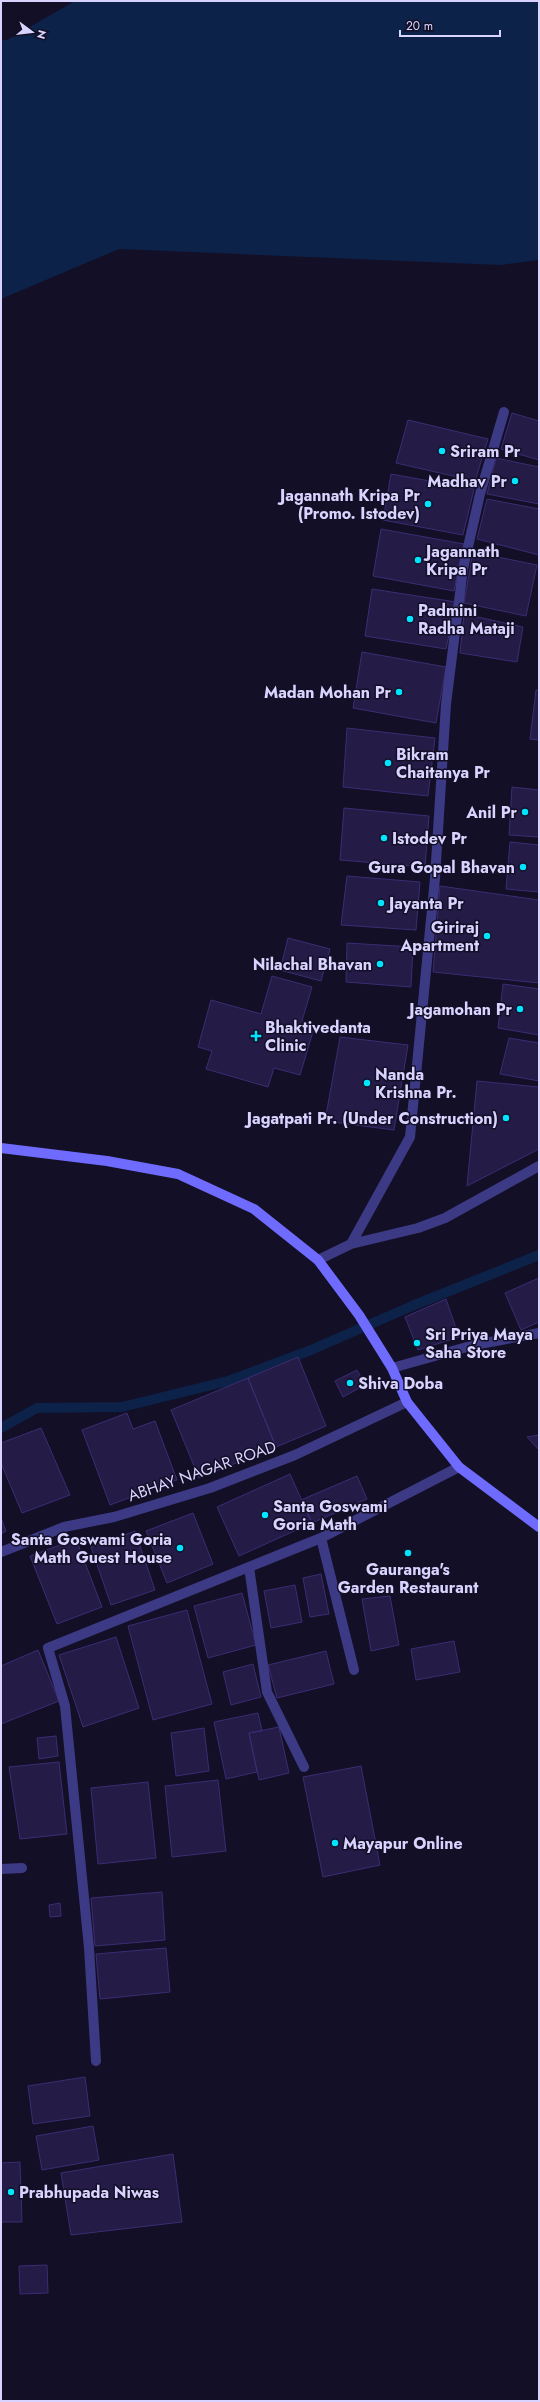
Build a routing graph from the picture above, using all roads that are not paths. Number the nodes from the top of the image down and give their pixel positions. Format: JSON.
{"nodes":[{"id":1,"x":504,"y":412,"type":"dead end"},
{"id":2,"x":1,"y":1148,"type":"edge"},
{"id":3,"x":539,"y":1166,"type":"edge"},
{"id":4,"x":350,"y":1244,"type":"junction"},
{"id":5,"x":318,"y":1260,"type":"junction"},
{"id":6,"x":539,"y":1333,"type":"edge"},
{"id":7,"x":392,"y":1368,"type":"junction"},
{"id":8,"x":407,"y":1402,"type":"junction"},
{"id":9,"x":459,"y":1467,"type":"junction"},
{"id":10,"x":539,"y":1527,"type":"edge"},
{"id":11,"x":321,"y":1538,"type":"junction"},
{"id":12,"x":1,"y":1552,"type":"edge"},
{"id":13,"x":249,"y":1566,"type":"junction"},
{"id":14,"x":354,"y":1670,"type":"dead end"},
{"id":15,"x":304,"y":1767,"type":"dead end"},
{"id":16,"x":22,"y":1868,"type":"dead end"},
{"id":17,"x":1,"y":1869,"type":"edge"},
{"id":18,"x":96,"y":2061,"type":"dead end"}],
"edges":[{"from":1,"to":4,"type":"street"},
{"from":2,"to":5,"type":"main road"},
{"from":3,"to":4,"type":"street"},
{"from":4,"to":5,"type":"street"},
{"from":5,"to":7,"type":"main road"},
{"from":6,"to":7,"type":"street"},
{"from":7,"to":8,"type":"main road"},
{"from":8,"to":9,"type":"main road"},
{"from":8,"to":12,"type":"street","name":"ABHAY NAGAR ROAD"},
{"from":9,"to":10,"type":"main road"},
{"from":9,"to":11,"type":"street"},
{"from":11,"to":13,"type":"street"},
{"from":11,"to":14,"type":"street"},
{"from":13,"to":15,"type":"street"},
{"from":13,"to":18,"type":"street"},
{"from":16,"to":17,"type":"street"}]}
